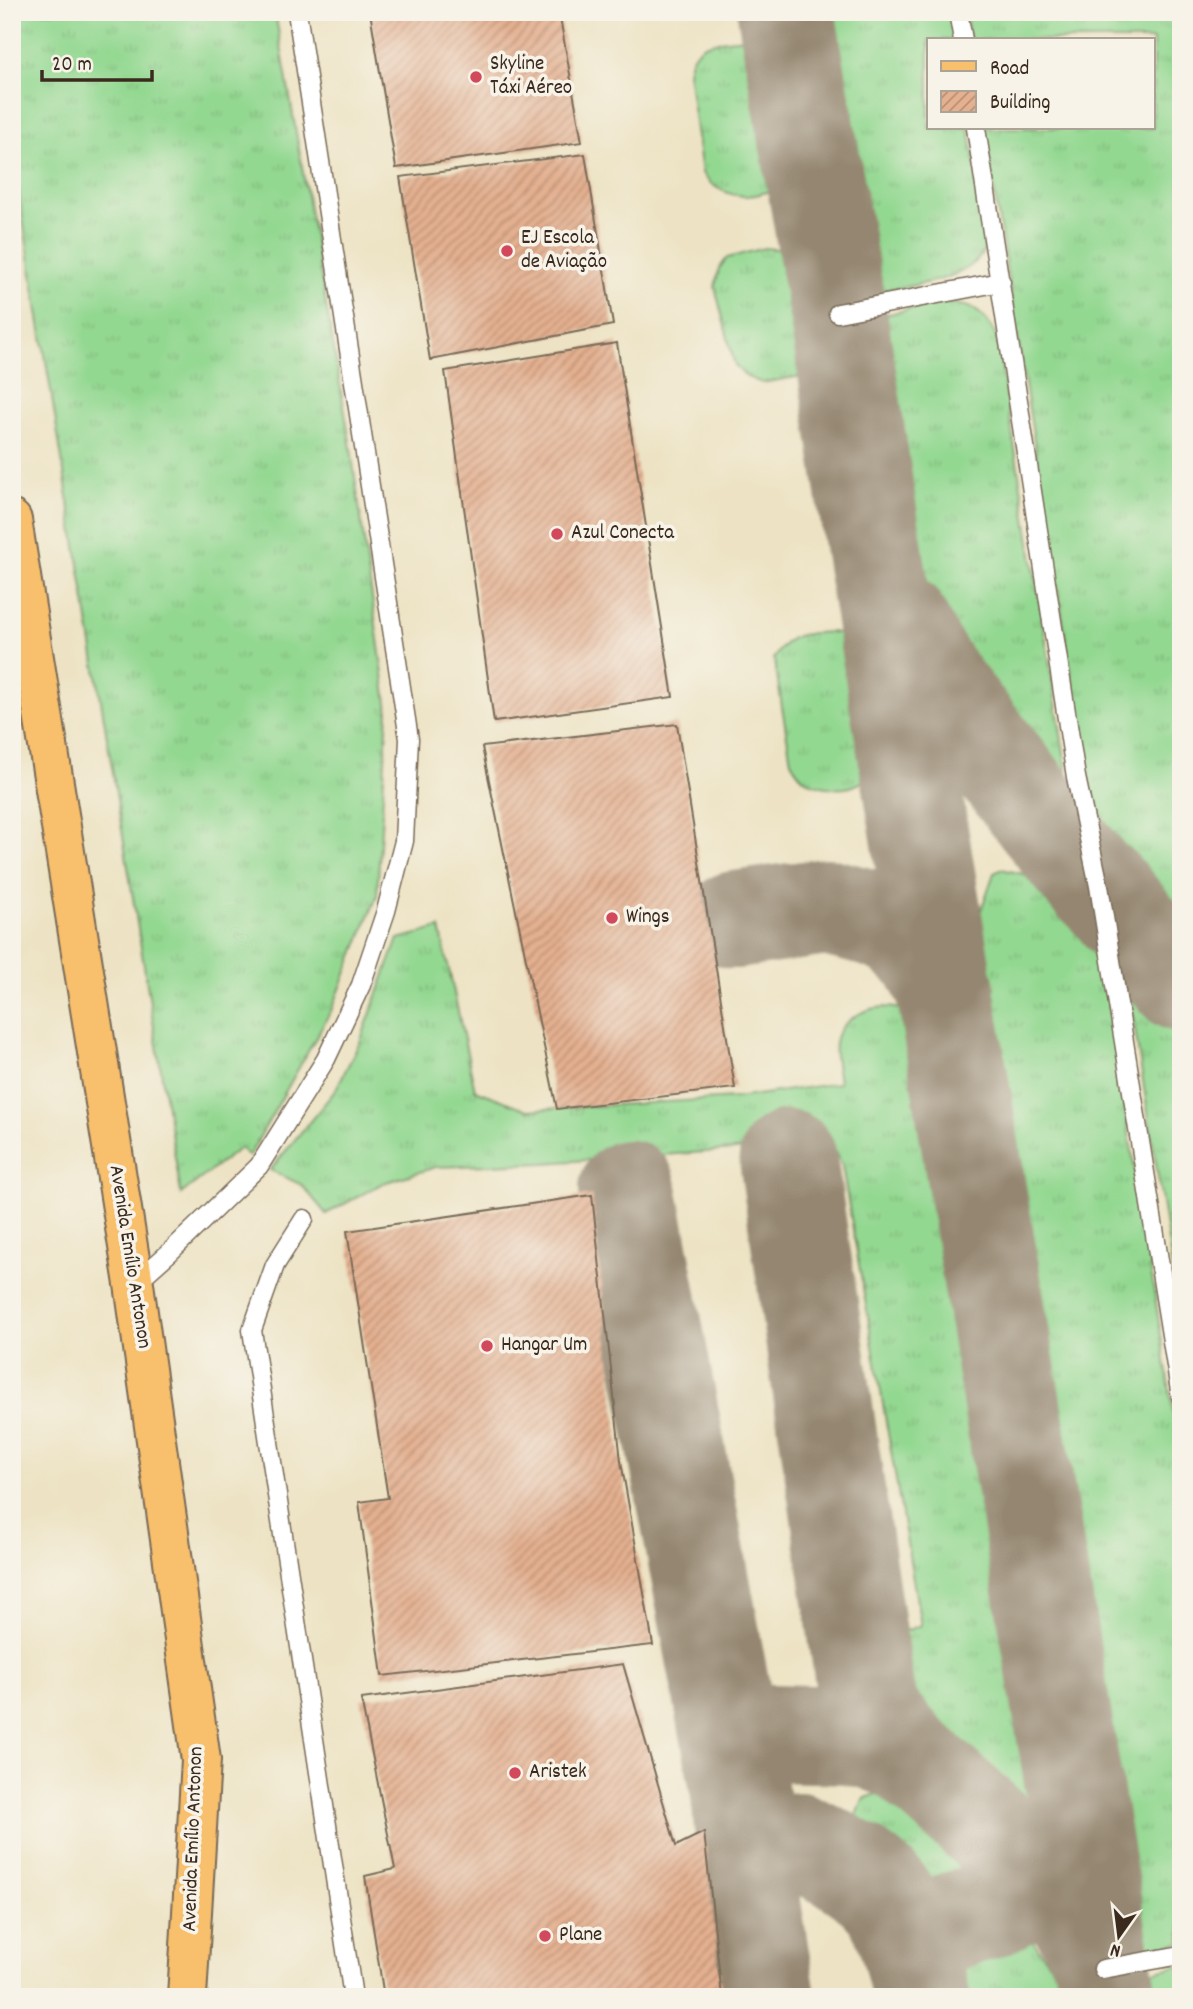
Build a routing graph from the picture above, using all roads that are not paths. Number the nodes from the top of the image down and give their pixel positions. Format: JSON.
{"nodes":[{"id":1,"x":297,"y":12,"type":"edge"},
{"id":2,"x":958,"y":12,"type":"edge"},
{"id":3,"x":962,"y":38,"type":"edge"},
{"id":4,"x":976,"y":130,"type":"edge"},
{"id":5,"x":1001,"y":282,"type":"junction"},
{"id":6,"x":838,"y":313,"type":"dead end"},
{"id":7,"x":12,"y":520,"type":"edge"},
{"id":8,"x":304,"y":1219,"type":"dead end"},
{"id":9,"x":134,"y":1284,"type":"junction"},
{"id":10,"x":1181,"y":1397,"type":"edge"},
{"id":11,"x":1181,"y":1955,"type":"edge"},
{"id":12,"x":1103,"y":1969,"type":"dead end"},
{"id":13,"x":187,"y":1997,"type":"edge"},
{"id":14,"x":353,"y":1997,"type":"edge"}],
"edges":[{"from":1,"to":9,"type":"lane"},
{"from":2,"to":3,"type":"lane"},
{"from":4,"to":5,"type":"lane"},
{"from":5,"to":6,"type":"lane"},
{"from":5,"to":10,"type":"lane"},
{"from":7,"to":9,"type":"main road","name":"Avenida Emílio Antonon"},
{"from":8,"to":14,"type":"lane"},
{"from":9,"to":13,"type":"main road","name":"Avenida Emílio Antonon"},
{"from":11,"to":12,"type":"lane"}]}
